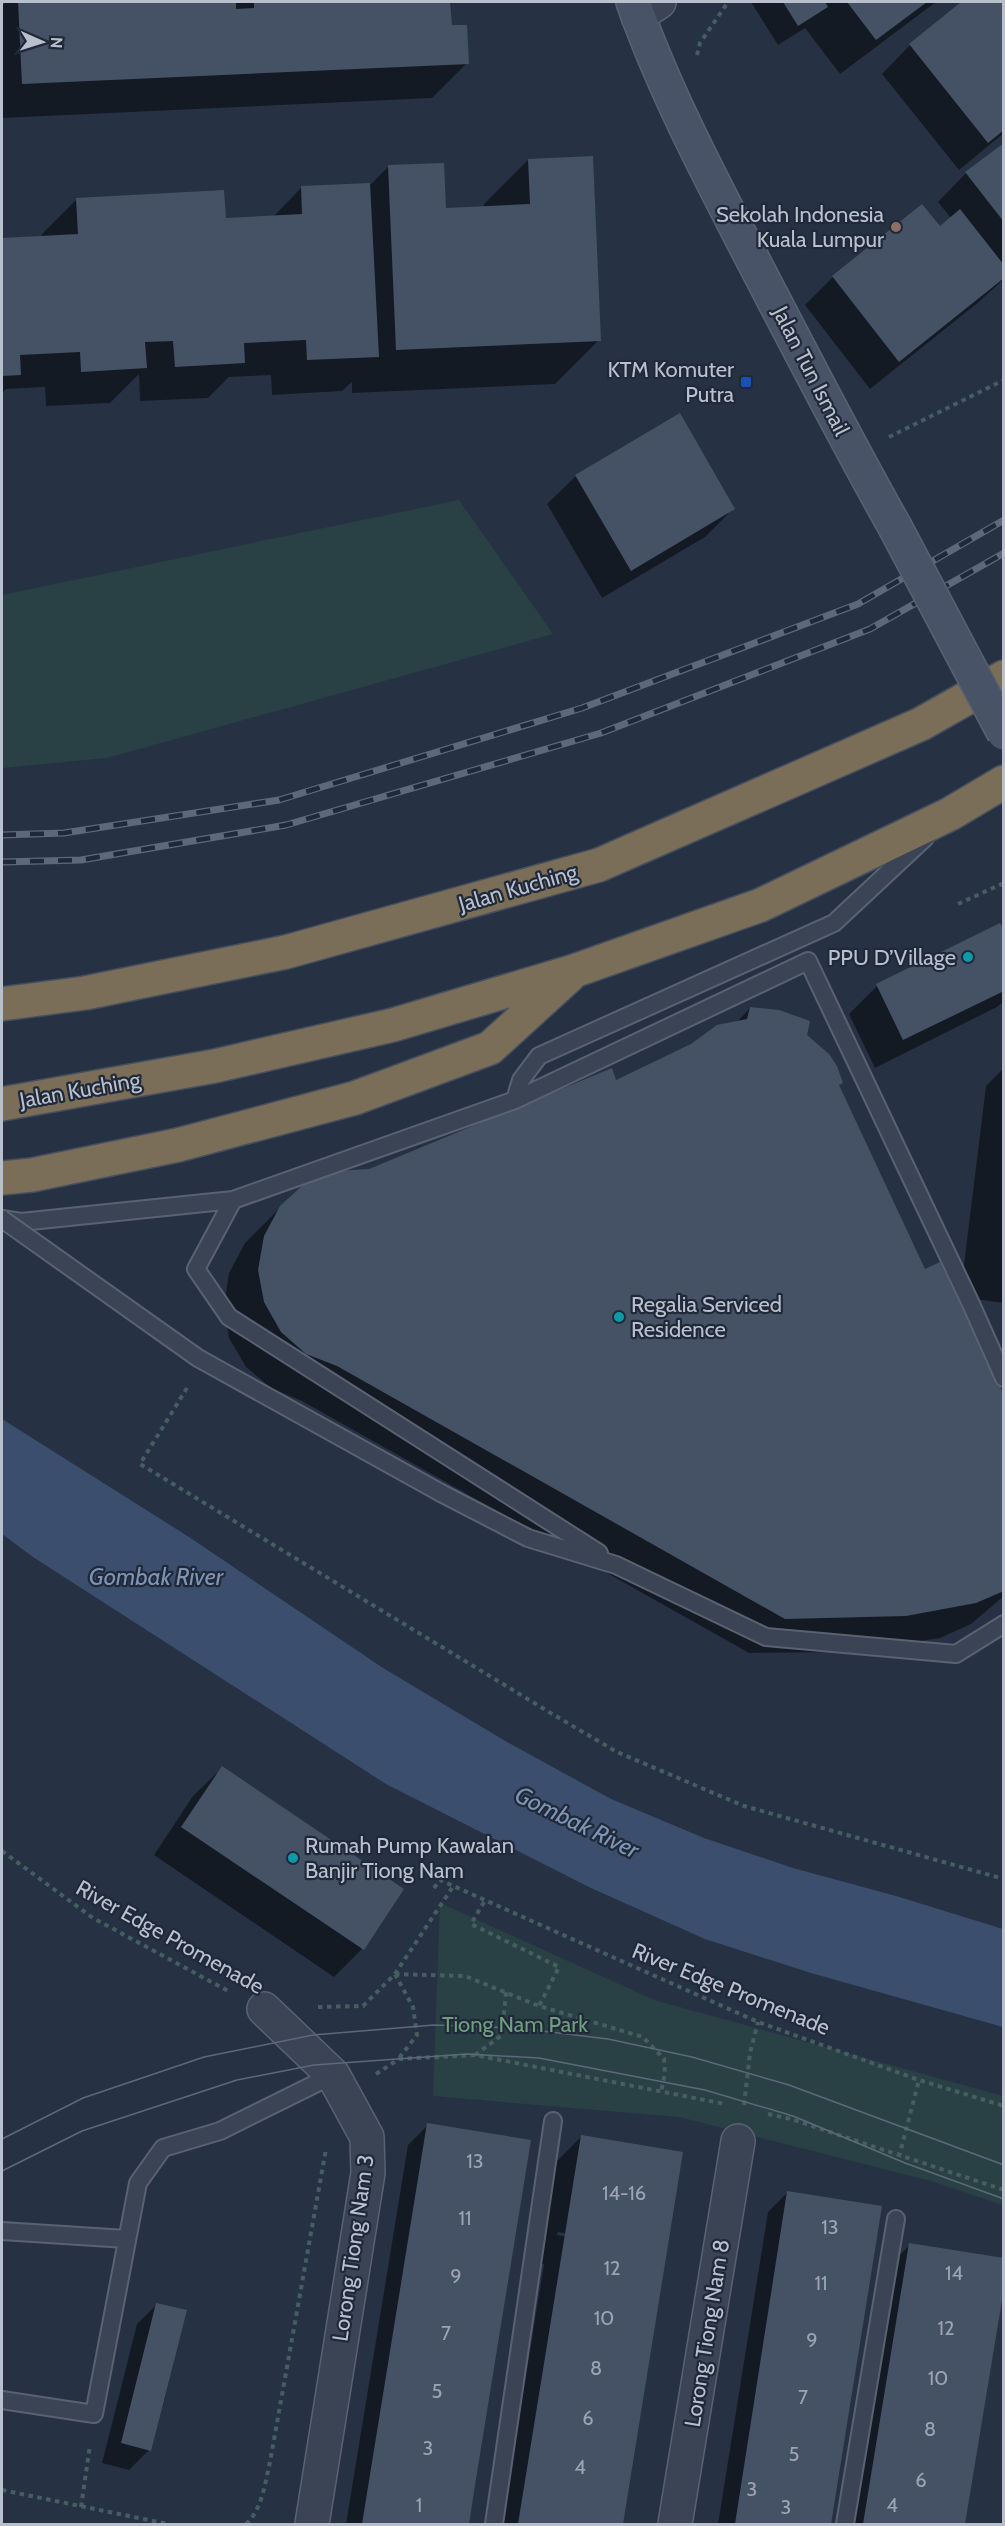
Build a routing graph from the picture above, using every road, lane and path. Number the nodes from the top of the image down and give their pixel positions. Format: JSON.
{"nodes":[{"id":1,"x":728,"y":2,"type":"edge"},
{"id":2,"x":643,"y":6,"type":"edge"},
{"id":3,"x":700,"y":43,"type":"dead end"},
{"id":4,"x":1004,"y":380,"type":"edge"},
{"id":5,"x":854,"y":454,"type":"junction"},
{"id":6,"x":1004,"y":677,"type":"edge"},
{"id":7,"x":1004,"y":733,"type":"edge"},
{"id":8,"x":1004,"y":782,"type":"edge"},
{"id":9,"x":950,"y":814,"type":"junction"},
{"id":10,"x":1004,"y":883,"type":"edge"},
{"id":11,"x":958,"y":904,"type":"dead end"},
{"id":12,"x":574,"y":971,"type":"junction"},
{"id":13,"x":2,"y":1004,"type":"edge"},
{"id":14,"x":515,"y":1100,"type":"junction"},
{"id":15,"x":2,"y":1104,"type":"edge"},
{"id":16,"x":2,"y":1178,"type":"edge"},
{"id":17,"x":233,"y":1200,"type":"junction"},
{"id":18,"x":2,"y":1219,"type":"edge"},
{"id":19,"x":1004,"y":1378,"type":"edge"},
{"id":20,"x":188,"y":1386,"type":"dead end"},
{"id":21,"x":616,"y":1565,"type":"junction"},
{"id":22,"x":1004,"y":1624,"type":"edge"},
{"id":23,"x":2,"y":1851,"type":"edge"},
{"id":24,"x":1004,"y":1879,"type":"edge"},
{"id":25,"x":452,"y":1887,"type":"junction"},
{"id":26,"x":434,"y":1888,"type":"dead end"},
{"id":27,"x":484,"y":1902,"type":"junction"},
{"id":28,"x":394,"y":1974,"type":"junction"},
{"id":29,"x":506,"y":1992,"type":"junction"},
{"id":30,"x":539,"y":2006,"type":"junction"},
{"id":31,"x":264,"y":2008,"type":"junction"},
{"id":32,"x":758,"y":2022,"type":"junction"},
{"id":33,"x":475,"y":2055,"type":"dead end"},
{"id":34,"x":399,"y":2059,"type":"dead end"},
{"id":35,"x":333,"y":2075,"type":"junction"},
{"id":36,"x":919,"y":2079,"type":"junction"},
{"id":37,"x":661,"y":2092,"type":"dead end"},
{"id":38,"x":1004,"y":2106,"type":"edge"},
{"id":39,"x":744,"y":2108,"type":"dead end"},
{"id":40,"x":553,"y":2121,"type":"dead end"},
{"id":41,"x":738,"y":2141,"type":"dead end"},
{"id":42,"x":899,"y":2157,"type":"dead end"},
{"id":43,"x":896,"y":2219,"type":"dead end"},
{"id":44,"x":2,"y":2231,"type":"edge"},
{"id":45,"x":126,"y":2239,"type":"junction"},
{"id":46,"x":2,"y":2400,"type":"edge"},
{"id":47,"x":94,"y":2414,"type":"junction"},
{"id":48,"x":2,"y":2490,"type":"edge"},
{"id":49,"x":81,"y":2506,"type":"junction"},
{"id":50,"x":168,"y":2524,"type":"edge"},
{"id":51,"x":312,"y":2524,"type":"edge"},
{"id":52,"x":494,"y":2524,"type":"edge"},
{"id":53,"x":675,"y":2524,"type":"edge"},
{"id":54,"x":845,"y":2524,"type":"edge"}],
"edges":[{"from":1,"to":3,"type":"path"},
{"from":2,"to":5,"type":"street","name":"Jalan Tun Ismail"},
{"from":4,"to":5,"type":"path"},
{"from":5,"to":7,"type":"street","name":"Jalan Tun Ismail","bridge":true},
{"from":6,"to":13,"type":"highway","name":"Jalan Kuching"},
{"from":8,"to":9,"type":"highway","name":"Jalan Kuching"},
{"from":9,"to":12,"type":"highway","name":"Jalan Kuching"},
{"from":9,"to":14,"type":"lane"},
{"from":10,"to":11,"type":"path"},
{"from":12,"to":15,"type":"highway","name":"Jalan Kuching"},
{"from":12,"to":16,"type":"highway"},
{"from":14,"to":17,"type":"lane"},
{"from":14,"to":19,"type":"lane"},
{"from":17,"to":18,"type":"lane"},
{"from":17,"to":21,"type":"lane"},
{"from":18,"to":21,"type":"lane","bridge":true},
{"from":20,"to":24,"type":"path"},
{"from":21,"to":22,"type":"lane"},
{"from":23,"to":31,"type":"path","name":"River Edge Promenade"},
{"from":25,"to":26,"type":"path","name":"River Edge Promenade"},
{"from":25,"to":27,"type":"path","name":"River Edge Promenade"},
{"from":25,"to":28,"type":"path","name":"River Edge Promenade"},
{"from":27,"to":30,"type":"path"},
{"from":27,"to":32,"type":"path","name":"River Edge Promenade"},
{"from":28,"to":29,"type":"path"},
{"from":28,"to":31,"type":"path","name":"River Edge Promenade"},
{"from":28,"to":34,"type":"path"},
{"from":29,"to":30,"type":"path"},
{"from":29,"to":33,"type":"path"},
{"from":30,"to":37,"type":"path"},
{"from":31,"to":35,"type":"street","name":"Lorong Tiong Nam 3"},
{"from":32,"to":36,"type":"path","name":"River Edge Promenade"},
{"from":32,"to":39,"type":"path"},
{"from":35,"to":45,"type":"lane"},
{"from":35,"to":51,"type":"street","name":"Lorong Tiong Nam 3"},
{"from":36,"to":38,"type":"path","name":"River Edge Promenade"},
{"from":36,"to":42,"type":"path"},
{"from":40,"to":52,"type":"lane"},
{"from":41,"to":53,"type":"street","name":"Lorong Tiong Nam 8"},
{"from":43,"to":54,"type":"lane"},
{"from":44,"to":45,"type":"lane"},
{"from":45,"to":47,"type":"lane"},
{"from":46,"to":47,"type":"lane"},
{"from":47,"to":49,"type":"path"},
{"from":48,"to":49,"type":"path"},
{"from":49,"to":50,"type":"path"}]}
